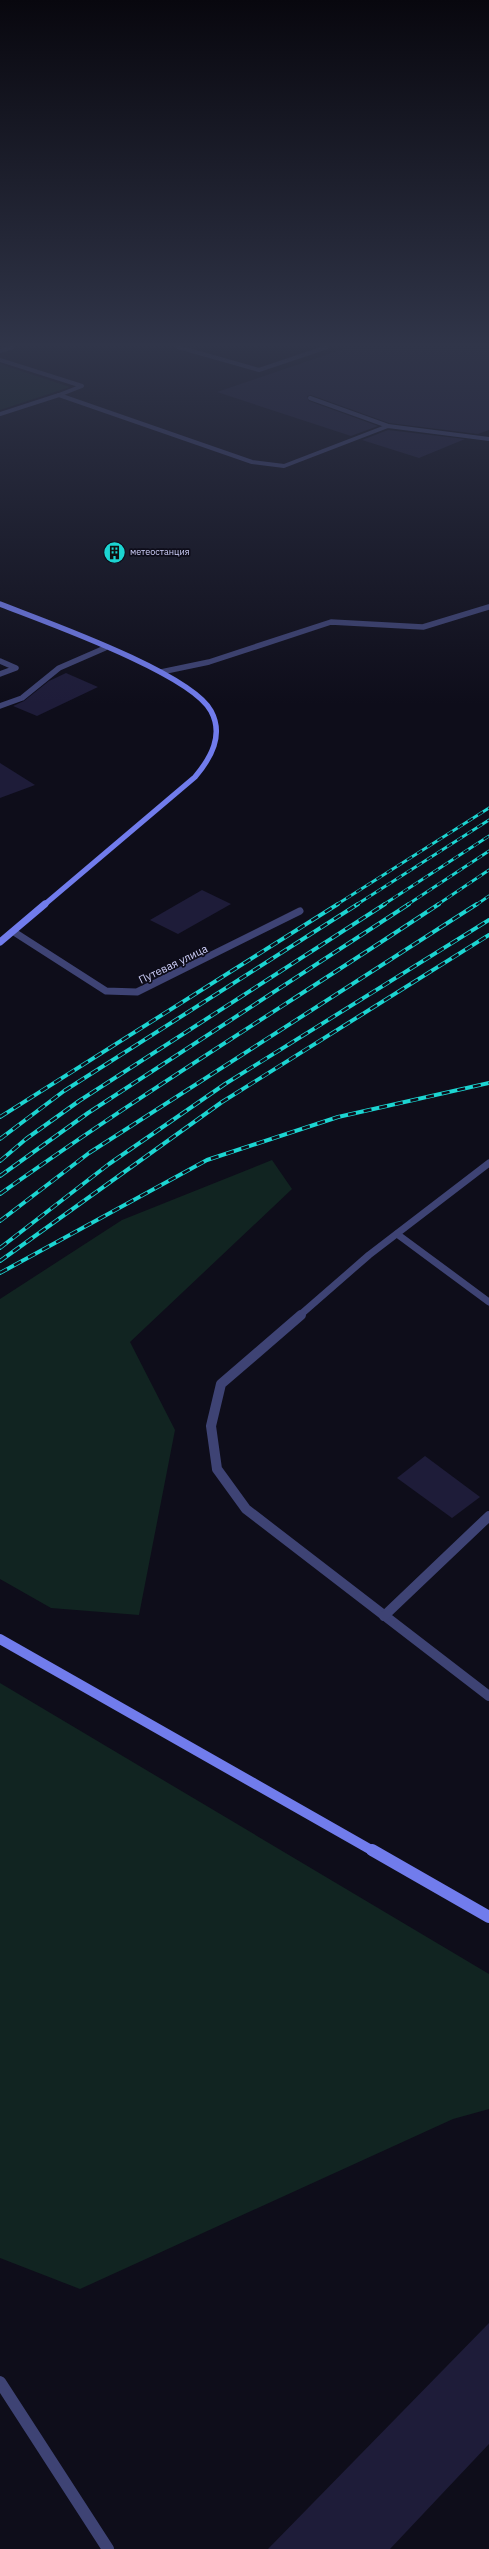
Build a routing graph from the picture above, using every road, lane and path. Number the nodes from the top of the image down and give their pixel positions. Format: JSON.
{"nodes":[{"id":1,"x":0,"y":604,"type":"edge"},
{"id":2,"x":489,"y":606,"type":"edge"},
{"id":3,"x":105,"y":648,"type":"junction"},
{"id":4,"x":0,"y":662,"type":"edge"},
{"id":5,"x":161,"y":672,"type":"junction"},
{"id":6,"x":0,"y":674,"type":"edge"},
{"id":7,"x":0,"y":706,"type":"edge"},
{"id":8,"x":300,"y":911,"type":"dead end"},
{"id":9,"x":14,"y":932,"type":"junction"},
{"id":10,"x":0,"y":942,"type":"edge"},
{"id":11,"x":489,"y":1163,"type":"edge"},
{"id":12,"x":397,"y":1234,"type":"junction"},
{"id":13,"x":489,"y":1302,"type":"edge"},
{"id":14,"x":489,"y":1516,"type":"edge"},
{"id":15,"x":384,"y":1616,"type":"junction"},
{"id":16,"x":0,"y":1639,"type":"edge"},
{"id":17,"x":489,"y":1696,"type":"edge"},
{"id":18,"x":489,"y":1917,"type":"edge"},
{"id":19,"x":0,"y":2382,"type":"edge"},
{"id":20,"x":108,"y":2549,"type":"edge"}],
"edges":[{"from":1,"to":3,"type":"main road"},
{"from":2,"to":5,"type":"street"},
{"from":3,"to":5,"type":"main road"},
{"from":3,"to":7,"type":"street"},
{"from":4,"to":6,"type":"street"},
{"from":5,"to":9,"type":"main road"},
{"from":8,"to":9,"type":"street","name":"Путевая улица"},
{"from":9,"to":10,"type":"main road"},
{"from":11,"to":12,"type":"street"},
{"from":12,"to":13,"type":"street"},
{"from":12,"to":15,"type":"street"},
{"from":14,"to":15,"type":"street"},
{"from":15,"to":17,"type":"street"},
{"from":16,"to":18,"type":"main road"},
{"from":19,"to":20,"type":"street"}]}
